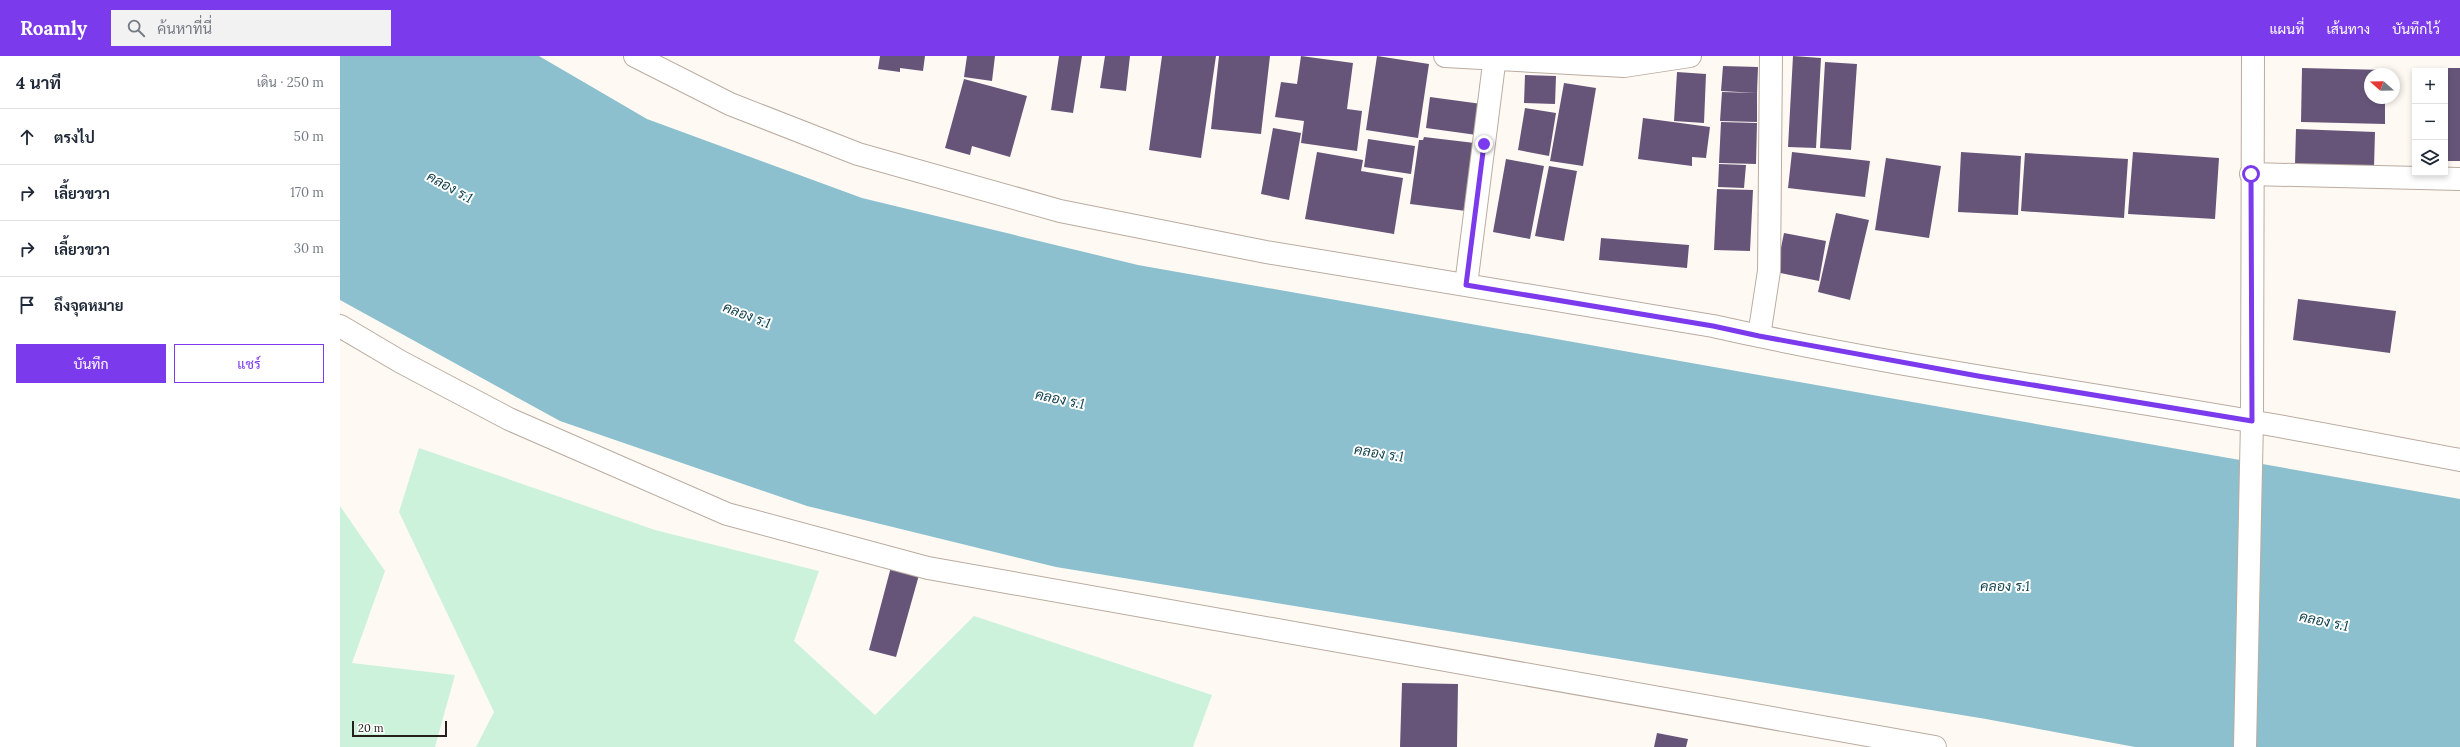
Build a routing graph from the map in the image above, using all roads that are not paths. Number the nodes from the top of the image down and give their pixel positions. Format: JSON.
{"nodes":[{"id":1,"x":635,"y":56,"type":"edge"},
{"id":2,"x":1445,"y":56,"type":"edge"},
{"id":3,"x":1690,"y":56,"type":"edge"},
{"id":4,"x":1771,"y":56,"type":"edge"},
{"id":5,"x":2252,"y":56,"type":"edge"},
{"id":6,"x":1495,"y":58,"type":"edge"},
{"id":7,"x":2251,"y":174,"type":"junction"},
{"id":8,"x":2460,"y":179,"type":"edge"},
{"id":9,"x":1466,"y":285,"type":"junction"},
{"id":10,"x":340,"y":326,"type":"edge"},
{"id":11,"x":1759,"y":336,"type":"junction"},
{"id":12,"x":2252,"y":421,"type":"junction"},
{"id":13,"x":2460,"y":460,"type":"edge"},
{"id":14,"x":1935,"y":747,"type":"edge"},
{"id":15,"x":2245,"y":747,"type":"edge"}],
"edges":[{"from":1,"to":9,"type":"street"},
{"from":2,"to":6,"type":"street"},
{"from":3,"to":6,"type":"street"},
{"from":4,"to":11,"type":"street"},
{"from":5,"to":7,"type":"street"},
{"from":6,"to":9,"type":"street"},
{"from":7,"to":8,"type":"street"},
{"from":7,"to":12,"type":"street"},
{"from":9,"to":11,"type":"street"},
{"from":10,"to":14,"type":"street"},
{"from":11,"to":12,"type":"street"},
{"from":12,"to":13,"type":"street"},
{"from":12,"to":15,"type":"street"}]}
